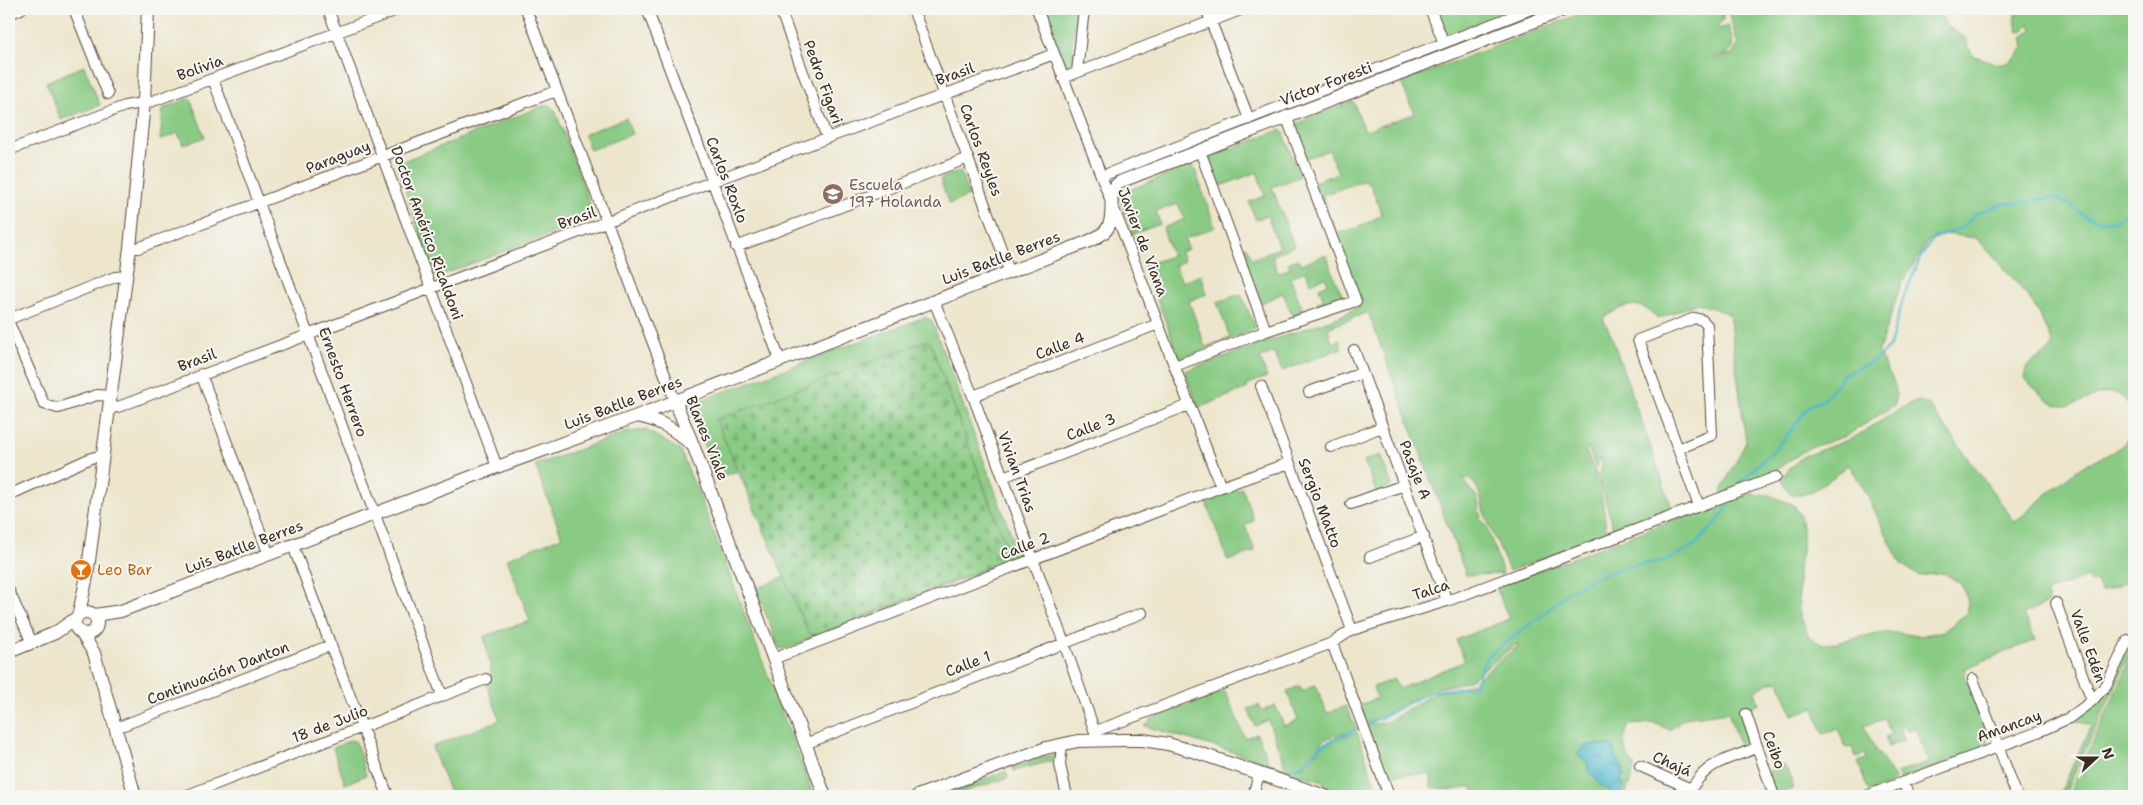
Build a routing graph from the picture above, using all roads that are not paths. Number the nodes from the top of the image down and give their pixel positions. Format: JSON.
{"nodes":[{"id":1,"x":21,"y":9,"type":"edge"},
{"id":2,"x":74,"y":9,"type":"edge"},
{"id":3,"x":148,"y":9,"type":"edge"},
{"id":4,"x":328,"y":9,"type":"edge"},
{"id":5,"x":400,"y":9,"type":"edge"},
{"id":6,"x":526,"y":9,"type":"edge"},
{"id":7,"x":647,"y":9,"type":"edge"},
{"id":8,"x":780,"y":9,"type":"edge"},
{"id":9,"x":913,"y":9,"type":"edge"},
{"id":10,"x":1038,"y":9,"type":"edge"},
{"id":11,"x":1084,"y":9,"type":"edge"},
{"id":12,"x":1206,"y":9,"type":"edge"},
{"id":13,"x":1243,"y":9,"type":"edge"},
{"id":14,"x":1430,"y":9,"type":"edge"},
{"id":15,"x":1531,"y":9,"type":"edge"},
{"id":16,"x":1566,"y":9,"type":"edge"},
{"id":17,"x":9,"y":14,"type":"edge"},
{"id":18,"x":1211,"y":21,"type":"junction"},
{"id":19,"x":337,"y":32,"type":"junction"},
{"id":20,"x":1444,"y":43,"type":"junction"},
{"id":21,"x":1054,"y":54,"type":"junction"},
{"id":22,"x":1077,"y":72,"type":"junction"},
{"id":23,"x":1063,"y":78,"type":"junction"},
{"id":24,"x":214,"y":79,"type":"junction"},
{"id":25,"x":556,"y":91,"type":"junction"},
{"id":26,"x":108,"y":94,"type":"dead end"},
{"id":27,"x":945,"y":94,"type":"junction"},
{"id":28,"x":144,"y":102,"type":"junction"},
{"id":29,"x":1286,"y":116,"type":"junction"},
{"id":30,"x":1248,"y":118,"type":"junction"},
{"id":31,"x":827,"y":138,"type":"junction"},
{"id":32,"x":9,"y":150,"type":"edge"},
{"id":33,"x":1200,"y":151,"type":"junction"},
{"id":34,"x":384,"y":156,"type":"junction"},
{"id":35,"x":968,"y":158,"type":"junction"},
{"id":36,"x":1102,"y":176,"type":"junction"},
{"id":37,"x":712,"y":183,"type":"junction"},
{"id":38,"x":1111,"y":202,"type":"junction"},
{"id":39,"x":259,"y":204,"type":"junction"},
{"id":40,"x":607,"y":223,"type":"junction"},
{"id":41,"x":736,"y":246,"type":"junction"},
{"id":42,"x":130,"y":248,"type":"junction"},
{"id":43,"x":1010,"y":273,"type":"junction"},
{"id":44,"x":126,"y":276,"type":"junction"},
{"id":45,"x":430,"y":288,"type":"junction"},
{"id":46,"x":934,"y":301,"type":"junction"},
{"id":47,"x":9,"y":321,"type":"edge"},
{"id":48,"x":1158,"y":324,"type":"junction"},
{"id":49,"x":1266,"y":331,"type":"junction"},
{"id":50,"x":309,"y":334,"type":"junction"},
{"id":51,"x":1354,"y":350,"type":"dead end"},
{"id":52,"x":780,"y":360,"type":"junction"},
{"id":53,"x":1175,"y":366,"type":"junction"},
{"id":54,"x":1362,"y":373,"type":"junction"},
{"id":55,"x":202,"y":374,"type":"junction"},
{"id":56,"x":1261,"y":386,"type":"dead end"},
{"id":57,"x":1309,"y":392,"type":"dead end"},
{"id":58,"x":972,"y":396,"type":"junction"},
{"id":59,"x":675,"y":401,"type":"junction"},
{"id":60,"x":109,"y":402,"type":"junction"},
{"id":61,"x":1189,"y":405,"type":"junction"},
{"id":62,"x":637,"y":416,"type":"junction"},
{"id":63,"x":1382,"y":427,"type":"junction"},
{"id":64,"x":693,"y":445,"type":"junction"},
{"id":65,"x":1331,"y":446,"type":"dead end"},
{"id":66,"x":1678,"y":449,"type":"junction"},
{"id":67,"x":103,"y":455,"type":"junction"},
{"id":68,"x":1289,"y":463,"type":"junction"},
{"id":69,"x":497,"y":467,"type":"junction"},
{"id":70,"x":1776,"y":477,"type":"dead end"},
{"id":71,"x":1003,"y":478,"type":"junction"},
{"id":72,"x":1404,"y":485,"type":"junction"},
{"id":73,"x":1221,"y":487,"type":"junction"},
{"id":74,"x":9,"y":495,"type":"edge"},
{"id":75,"x":1351,"y":504,"type":"dead end"},
{"id":76,"x":1699,"y":506,"type":"junction"},
{"id":77,"x":375,"y":514,"type":"junction"},
{"id":78,"x":1424,"y":536,"type":"junction"},
{"id":79,"x":293,"y":546,"type":"junction"},
{"id":80,"x":269,"y":555,"type":"junction"},
{"id":81,"x":1370,"y":557,"type":"dead end"},
{"id":82,"x":1033,"y":559,"type":"junction"},
{"id":83,"x":9,"y":592,"type":"edge"},
{"id":84,"x":1447,"y":601,"type":"junction"},
{"id":85,"x":2056,"y":603,"type":"dead end"},
{"id":86,"x":121,"y":611,"type":"junction"},
{"id":87,"x":1142,"y":613,"type":"dead end"},
{"id":88,"x":85,"y":615,"type":"junction"},
{"id":89,"x":1352,"y":630,"type":"junction"},
{"id":90,"x":88,"y":631,"type":"junction"},
{"id":91,"x":56,"y":633,"type":"junction"},
{"id":92,"x":2128,"y":640,"type":"dead end"},
{"id":93,"x":32,"y":643,"type":"junction"},
{"id":94,"x":1064,"y":643,"type":"junction"},
{"id":95,"x":1332,"y":643,"type":"junction"},
{"id":96,"x":331,"y":645,"type":"junction"},
{"id":97,"x":9,"y":652,"type":"edge"},
{"id":98,"x":773,"y":659,"type":"junction"},
{"id":99,"x":1973,"y":679,"type":"dead end"},
{"id":100,"x":486,"y":680,"type":"dead end"},
{"id":101,"x":442,"y":695,"type":"junction"},
{"id":102,"x":2092,"y":700,"type":"junction"},
{"id":103,"x":1746,"y":714,"type":"dead end"},
{"id":104,"x":116,"y":728,"type":"junction"},
{"id":105,"x":362,"y":728,"type":"junction"},
{"id":106,"x":1097,"y":736,"type":"junction"},
{"id":107,"x":805,"y":744,"type":"junction"},
{"id":108,"x":1062,"y":744,"type":"junction"},
{"id":109,"x":1997,"y":746,"type":"junction"},
{"id":110,"x":1756,"y":748,"type":"junction"},
{"id":111,"x":1640,"y":766,"type":"dead end"},
{"id":112,"x":1259,"y":774,"type":"junction"},
{"id":113,"x":1903,"y":782,"type":"junction"},
{"id":114,"x":1689,"y":792,"type":"edge"},
{"id":115,"x":135,"y":796,"type":"edge"},
{"id":116,"x":185,"y":796,"type":"edge"},
{"id":117,"x":388,"y":796,"type":"edge"},
{"id":118,"x":825,"y":796,"type":"edge"},
{"id":119,"x":917,"y":796,"type":"edge"},
{"id":120,"x":1067,"y":796,"type":"edge"},
{"id":121,"x":1253,"y":796,"type":"edge"},
{"id":122,"x":1325,"y":796,"type":"edge"},
{"id":123,"x":1389,"y":796,"type":"edge"},
{"id":124,"x":1774,"y":796,"type":"edge"},
{"id":125,"x":1866,"y":796,"type":"edge"},
{"id":126,"x":1909,"y":796,"type":"edge"},
{"id":127,"x":2017,"y":796,"type":"edge"}],
"edges":[{"from":1,"to":17,"type":"street"},
{"from":2,"to":26,"type":"street"},
{"from":3,"to":28,"type":"street"},
{"from":4,"to":19,"type":"street","name":"Doctor Américo Ricaldoni"},
{"from":5,"to":19,"type":"street","name":"Bolivia"},
{"from":6,"to":25,"type":"street","name":"Blanes Viale"},
{"from":7,"to":37,"type":"street","name":"Carlos Roxlo"},
{"from":8,"to":31,"type":"street","name":"Pedro Figari"},
{"from":9,"to":27,"type":"street","name":"Carlos Reyles"},
{"from":10,"to":21,"type":"street","name":"Javier de Viana"},
{"from":11,"to":22,"type":"street"},
{"from":12,"to":18,"type":"street"},
{"from":13,"to":18,"type":"street"},
{"from":14,"to":20,"type":"street"},
{"from":15,"to":20,"type":"street","name":"Víctor Foresti"},
{"from":16,"to":29,"type":"street","name":"Víctor Foresti"},
{"from":18,"to":22,"type":"street"},
{"from":18,"to":30,"type":"street"},
{"from":19,"to":24,"type":"street","name":"Bolivia"},
{"from":19,"to":34,"type":"street","name":"Doctor Américo Ricaldoni"},
{"from":20,"to":30,"type":"street","name":"Víctor Foresti"},
{"from":21,"to":23,"type":"street","name":"Javier de Viana"},
{"from":21,"to":27,"type":"street","name":"Brasil"},
{"from":22,"to":23,"type":"street"},
{"from":23,"to":36,"type":"street","name":"Javier de Viana"},
{"from":24,"to":28,"type":"street","name":"Bolivia"},
{"from":24,"to":39,"type":"street","name":"Ernesto Herrero"},
{"from":25,"to":34,"type":"street","name":"Paraguay"},
{"from":25,"to":40,"type":"street","name":"Blanes Viale"},
{"from":27,"to":31,"type":"street","name":"Brasil"},
{"from":27,"to":35,"type":"street","name":"Carlos Reyles"},
{"from":28,"to":32,"type":"street","name":"Bolivia"},
{"from":28,"to":42,"type":"street"},
{"from":29,"to":33,"type":"street","name":"Víctor Foresti"},
{"from":29,"to":49,"type":"street"},
{"from":30,"to":36,"type":"street","name":"Víctor Foresti"},
{"from":31,"to":37,"type":"street","name":"Brasil"},
{"from":33,"to":38,"type":"street","name":"Víctor Foresti"},
{"from":33,"to":49,"type":"street"},
{"from":34,"to":39,"type":"street","name":"Paraguay"},
{"from":34,"to":45,"type":"street","name":"Doctor Américo Ricaldoni"},
{"from":35,"to":41,"type":"street"},
{"from":35,"to":43,"type":"street","name":"Carlos Reyles"},
{"from":36,"to":38,"type":"street","name":"Javier de Viana"},
{"from":37,"to":40,"type":"street","name":"Brasil"},
{"from":37,"to":41,"type":"street","name":"Carlos Roxlo"},
{"from":38,"to":43,"type":"street","name":"Luis Batlle Berres"},
{"from":38,"to":48,"type":"street","name":"Javier de Viana"},
{"from":39,"to":42,"type":"street","name":"Paraguay"},
{"from":39,"to":50,"type":"street","name":"Ernesto Herrero"},
{"from":40,"to":45,"type":"street","name":"Brasil"},
{"from":40,"to":59,"type":"street","name":"Blanes Viale"},
{"from":41,"to":52,"type":"street","name":"Carlos Roxlo"},
{"from":42,"to":44,"type":"street"},
{"from":43,"to":46,"type":"street","name":"Luis Batlle Berres"},
{"from":44,"to":47,"type":"street"},
{"from":44,"to":60,"type":"street"},
{"from":45,"to":50,"type":"street","name":"Brasil"},
{"from":45,"to":69,"type":"street","name":"Doctor Américo Ricaldoni"},
{"from":46,"to":52,"type":"street","name":"Luis Batlle Berres"},
{"from":46,"to":58,"type":"street","name":"Vivian Trias"},
{"from":47,"to":60,"type":"street","name":"Brasil"},
{"from":48,"to":53,"type":"street","name":"Javier de Viana"},
{"from":48,"to":58,"type":"street","name":"Calle 4"},
{"from":49,"to":53,"type":"street"},
{"from":50,"to":55,"type":"street","name":"Brasil"},
{"from":50,"to":77,"type":"street","name":"Ernesto Herrero"},
{"from":51,"to":54,"type":"street","name":"Pasaje A"},
{"from":52,"to":59,"type":"street","name":"Luis Batlle Berres"},
{"from":53,"to":61,"type":"street","name":"Javier de Viana"},
{"from":54,"to":57,"type":"street"},
{"from":54,"to":63,"type":"street","name":"Pasaje A"},
{"from":55,"to":60,"type":"street","name":"Brasil"},
{"from":55,"to":80,"type":"street"},
{"from":56,"to":68,"type":"street","name":"Sergio Matto"},
{"from":58,"to":71,"type":"street","name":"Vivian Trias"},
{"from":59,"to":62,"type":"street","name":"Luis Batlle Berres"},
{"from":59,"to":64,"type":"street","name":"Blanes Viale"},
{"from":60,"to":67,"type":"street"},
{"from":61,"to":71,"type":"street","name":"Calle 3"},
{"from":61,"to":73,"type":"street","name":"Javier de Viana"},
{"from":62,"to":64,"type":"street"},
{"from":62,"to":69,"type":"street","name":"Luis Batlle Berres"},
{"from":63,"to":65,"type":"street"},
{"from":63,"to":72,"type":"street","name":"Pasaje A"},
{"from":64,"to":98,"type":"street","name":"Blanes Viale"},
{"from":66,"to":66,"type":"street"},
{"from":66,"to":76,"type":"street"},
{"from":67,"to":74,"type":"street"},
{"from":67,"to":88,"type":"street"},
{"from":68,"to":73,"type":"street","name":"Calle 2"},
{"from":68,"to":89,"type":"street","name":"Sergio Matto"},
{"from":69,"to":77,"type":"street","name":"Luis Batlle Berres"},
{"from":70,"to":76,"type":"street","name":"Talca"},
{"from":71,"to":82,"type":"street","name":"Vivian Trias"},
{"from":72,"to":75,"type":"street"},
{"from":72,"to":78,"type":"street","name":"Pasaje A"},
{"from":73,"to":82,"type":"street","name":"Calle 2"},
{"from":76,"to":84,"type":"street","name":"Talca"},
{"from":77,"to":79,"type":"street","name":"Luis Batlle Berres"},
{"from":77,"to":101,"type":"street","name":"Ernesto Herrero"},
{"from":78,"to":81,"type":"street"},
{"from":78,"to":84,"type":"street","name":"Pasaje A"},
{"from":79,"to":80,"type":"street","name":"Luis Batlle Berres"},
{"from":79,"to":96,"type":"street"},
{"from":80,"to":86,"type":"street","name":"Luis Batlle Berres"},
{"from":82,"to":94,"type":"street","name":"Vivian Trias"},
{"from":82,"to":98,"type":"street","name":"Calle 2"},
{"from":83,"to":93,"type":"street"},
{"from":84,"to":89,"type":"street","name":"Talca"},
{"from":85,"to":102,"type":"street","name":"Valle Edén"},
{"from":86,"to":88,"type":"street","name":"Luis Batlle Berres"},
{"from":86,"to":90,"type":"street","name":"Luis Batlle Berres"},
{"from":87,"to":94,"type":"street","name":"Calle 1"},
{"from":88,"to":90,"type":"street"},
{"from":88,"to":90,"type":"street"},
{"from":88,"to":91,"type":"street","name":"Luis Batlle Berres"},
{"from":89,"to":95,"type":"street","name":"Talca"},
{"from":90,"to":91,"type":"street","name":"Luis Batlle Berres"},
{"from":90,"to":104,"type":"street"},
{"from":91,"to":93,"type":"street","name":"Luis Batlle Berres"},
{"from":92,"to":102,"type":"street","name":"Amancay"},
{"from":93,"to":97,"type":"street","name":"Luis Batlle Berres"},
{"from":94,"to":106,"type":"street","name":"Vivian Trias"},
{"from":94,"to":107,"type":"street","name":"Calle 1"},
{"from":95,"to":106,"type":"street","name":"Talca"},
{"from":95,"to":123,"type":"street"},
{"from":96,"to":104,"type":"street","name":"Continuación Danton"},
{"from":96,"to":105,"type":"street"},
{"from":98,"to":107,"type":"street","name":"Blanes Viale"},
{"from":99,"to":109,"type":"street"},
{"from":100,"to":101,"type":"street","name":"18 de Julio"},
{"from":101,"to":105,"type":"street","name":"18 de Julio"},
{"from":102,"to":109,"type":"street","name":"Amancay"},
{"from":103,"to":110,"type":"street","name":"Ceibo"},
{"from":104,"to":115,"type":"street"},
{"from":105,"to":116,"type":"street","name":"18 de Julio"},
{"from":105,"to":117,"type":"street"},
{"from":106,"to":108,"type":"street"},
{"from":106,"to":112,"type":"street"},
{"from":107,"to":118,"type":"street","name":"Blanes Viale"},
{"from":108,"to":119,"type":"street"},
{"from":108,"to":120,"type":"street"},
{"from":109,"to":113,"type":"street","name":"Amancay"},
{"from":109,"to":127,"type":"street"},
{"from":110,"to":114,"type":"street"},
{"from":110,"to":124,"type":"street","name":"Ceibo"},
{"from":111,"to":114,"type":"street","name":"Chajá"},
{"from":112,"to":121,"type":"street"},
{"from":112,"to":122,"type":"street"},
{"from":113,"to":125,"type":"street","name":"Amancay"},
{"from":113,"to":126,"type":"street"}]}
